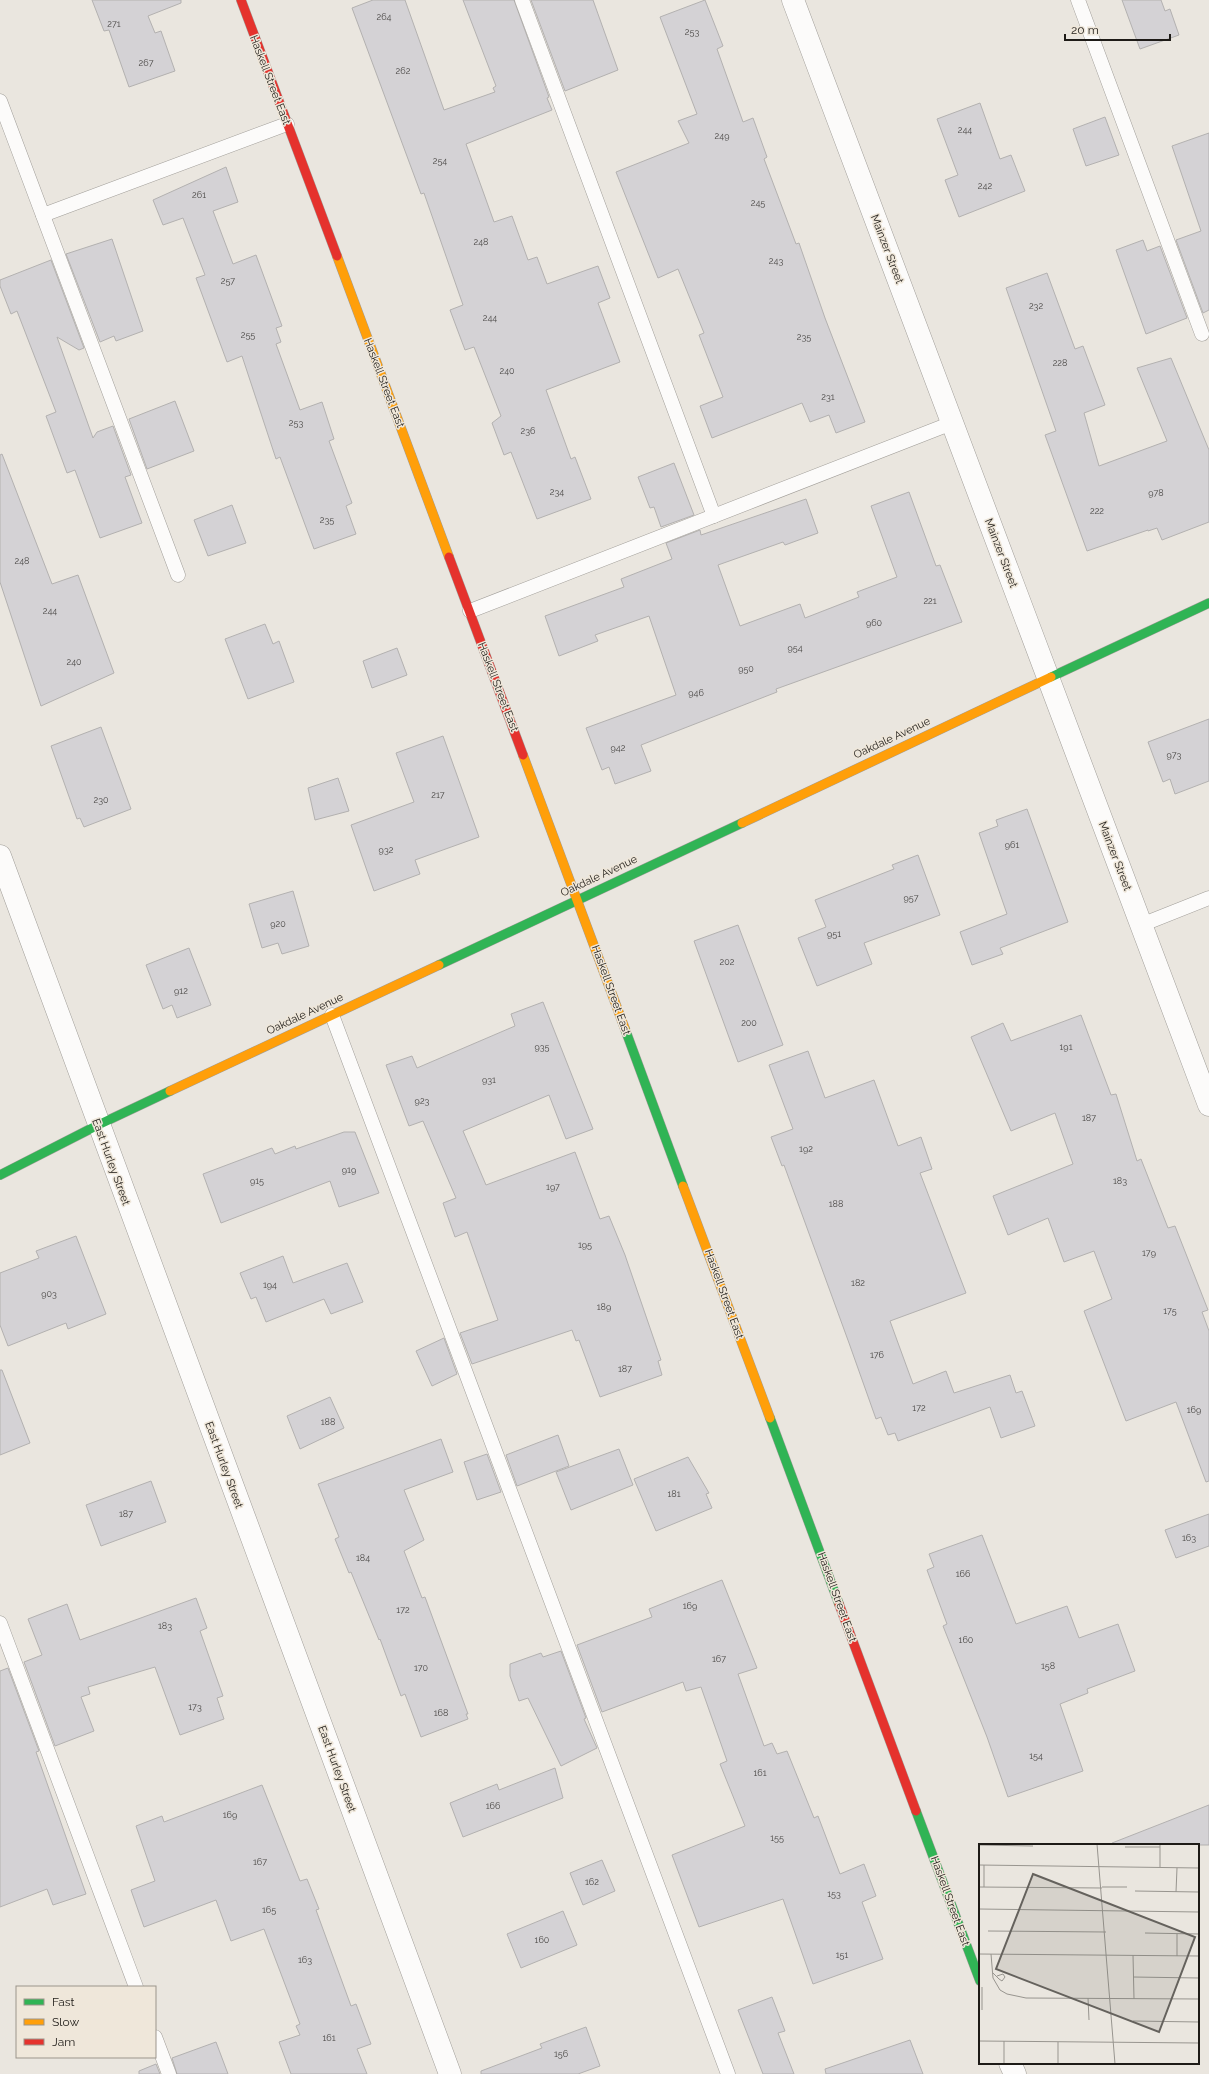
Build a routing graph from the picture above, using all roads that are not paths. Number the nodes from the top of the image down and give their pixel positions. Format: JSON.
{"nodes":[{"id":1,"x":241,"y":0,"type":"edge"},
{"id":2,"x":522,"y":0,"type":"edge"},
{"id":3,"x":793,"y":0,"type":"edge"},
{"id":4,"x":1078,"y":0,"type":"edge"},
{"id":5,"x":0,"y":101,"type":"edge"},
{"id":6,"x":287,"y":124,"type":"junction"},
{"id":7,"x":43,"y":215,"type":"junction"},
{"id":8,"x":1202,"y":334,"type":"dead end"},
{"id":9,"x":952,"y":423,"type":"junction"},
{"id":10,"x":714,"y":516,"type":"junction"},
{"id":11,"x":178,"y":575,"type":"dead end"},
{"id":12,"x":1209,"y":603,"type":"edge"},
{"id":13,"x":470,"y":611,"type":"junction"},
{"id":14,"x":1048,"y":678,"type":"junction"},
{"id":15,"x":0,"y":856,"type":"edge"},
{"id":16,"x":1209,"y":898,"type":"edge"},
{"id":17,"x":578,"y":899,"type":"junction"},
{"id":18,"x":1141,"y":925,"type":"junction"},
{"id":19,"x":332,"y":1015,"type":"junction"},
{"id":20,"x":1209,"y":1105,"type":"edge"},
{"id":21,"x":98,"y":1125,"type":"junction"},
{"id":22,"x":0,"y":1175,"type":"edge"},
{"id":23,"x":0,"y":1623,"type":"edge"},
{"id":24,"x":979,"y":1978,"type":"edge"},
{"id":25,"x":136,"y":1986,"type":"edge"},
{"id":26,"x":156,"y":2040,"type":"edge"},
{"id":27,"x":1010,"y":2064,"type":"edge"},
{"id":28,"x":169,"y":2074,"type":"edge"},
{"id":29,"x":450,"y":2074,"type":"edge"},
{"id":30,"x":728,"y":2074,"type":"edge"},
{"id":31,"x":1015,"y":2074,"type":"edge"}],
"edges":[{"from":1,"to":6,"type":"street","name":"Haskell Street East"},
{"from":2,"to":10,"type":"lane"},
{"from":3,"to":9,"type":"street","name":"Mainzer Street"},
{"from":4,"to":8,"type":"lane"},
{"from":5,"to":7,"type":"lane"},
{"from":6,"to":7,"type":"lane"},
{"from":6,"to":13,"type":"street","name":"Haskell Street East"},
{"from":7,"to":11,"type":"lane"},
{"from":9,"to":10,"type":"lane"},
{"from":9,"to":14,"type":"street","name":"Mainzer Street"},
{"from":10,"to":13,"type":"lane"},
{"from":12,"to":14,"type":"street","name":"Oakdale Avenue"},
{"from":13,"to":17,"type":"street","name":"Haskell Street East"},
{"from":14,"to":17,"type":"street","name":"Oakdale Avenue"},
{"from":14,"to":18,"type":"street","name":"Mainzer Street"},
{"from":15,"to":21,"type":"street","name":"East Hurley Street"},
{"from":16,"to":18,"type":"lane"},
{"from":17,"to":19,"type":"street","name":"Oakdale Avenue"},
{"from":17,"to":24,"type":"street","name":"Haskell Street East"},
{"from":18,"to":20,"type":"street","name":"Mainzer Street"},
{"from":19,"to":21,"type":"street","name":"Oakdale Avenue"},
{"from":19,"to":30,"type":"lane"},
{"from":21,"to":22,"type":"street","name":"Oakdale Avenue"},
{"from":21,"to":29,"type":"street","name":"East Hurley Street"},
{"from":23,"to":25,"type":"lane"},
{"from":26,"to":28,"type":"lane"},
{"from":27,"to":31,"type":"street"}]}
